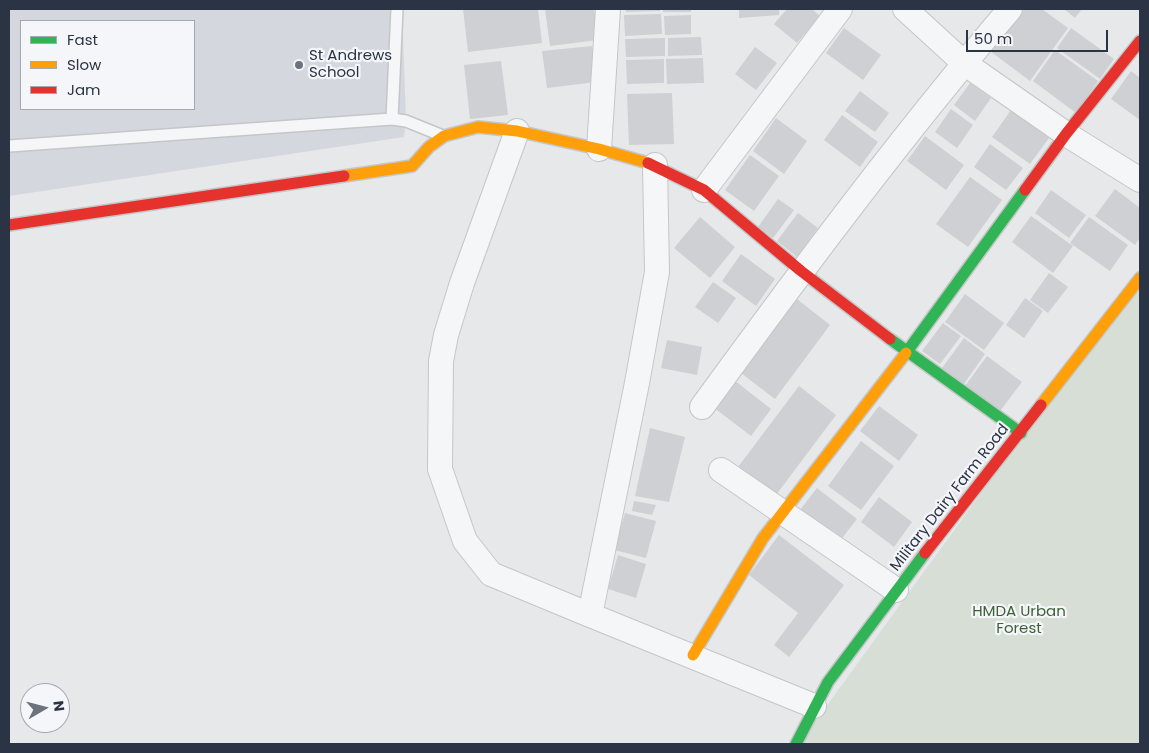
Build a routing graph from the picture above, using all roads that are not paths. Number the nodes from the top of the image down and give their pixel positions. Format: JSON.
{"nodes":[{"id":1,"x":397,"y":9,"type":"edge"},
{"id":2,"x":608,"y":9,"type":"edge"},
{"id":3,"x":840,"y":9,"type":"edge"},
{"id":4,"x":905,"y":9,"type":"edge"},
{"id":5,"x":1010,"y":9,"type":"edge"},
{"id":6,"x":1140,"y":41,"type":"edge"},
{"id":7,"x":964,"y":62,"type":"junction"},
{"id":8,"x":392,"y":119,"type":"junction"},
{"id":9,"x":517,"y":131,"type":"junction"},
{"id":10,"x":1066,"y":134,"type":"junction"},
{"id":11,"x":444,"y":136,"type":"junction"},
{"id":12,"x":9,"y":146,"type":"edge"},
{"id":13,"x":599,"y":149,"type":"junction"},
{"id":14,"x":655,"y":165,"type":"junction"},
{"id":15,"x":1140,"y":180,"type":"edge"},
{"id":16,"x":704,"y":190,"type":"junction"},
{"id":17,"x":9,"y":225,"type":"edge"},
{"id":18,"x":801,"y":271,"type":"junction"},
{"id":19,"x":1140,"y":278,"type":"edge"},
{"id":20,"x":907,"y":352,"type":"junction"},
{"id":21,"x":702,"y":407,"type":"dead end"},
{"id":22,"x":1021,"y":433,"type":"junction"},
{"id":23,"x":721,"y":470,"type":"dead end"},
{"id":24,"x":784,"y":513,"type":"junction"},
{"id":25,"x":896,"y":590,"type":"junction"},
{"id":26,"x":590,"y":615,"type":"junction"},
{"id":27,"x":693,"y":655,"type":"junction"},
{"id":28,"x":814,"y":706,"type":"junction"},
{"id":29,"x":796,"y":744,"type":"edge"}],
"edges":[{"from":1,"to":8,"type":"lane"},
{"from":2,"to":13,"type":"street"},
{"from":3,"to":16,"type":"street"},
{"from":4,"to":7,"type":"street"},
{"from":5,"to":7,"type":"street"},
{"from":6,"to":10,"type":"street"},
{"from":7,"to":10,"type":"street"},
{"from":7,"to":18,"type":"street"},
{"from":8,"to":11,"type":"lane"},
{"from":8,"to":12,"type":"lane"},
{"from":9,"to":11,"type":"street"},
{"from":9,"to":13,"type":"street"},
{"from":9,"to":26,"type":"street"},
{"from":10,"to":15,"type":"street"},
{"from":10,"to":20,"type":"street"},
{"from":11,"to":17,"type":"street"},
{"from":13,"to":14,"type":"street"},
{"from":14,"to":16,"type":"street"},
{"from":14,"to":26,"type":"street"},
{"from":16,"to":18,"type":"street"},
{"from":18,"to":20,"type":"street"},
{"from":18,"to":21,"type":"street"},
{"from":19,"to":22,"type":"street","name":"Military Dairy Farm Road"},
{"from":20,"to":22,"type":"street"},
{"from":20,"to":24,"type":"street"},
{"from":22,"to":25,"type":"street","name":"Military Dairy Farm Road"},
{"from":23,"to":24,"type":"street"},
{"from":24,"to":25,"type":"street"},
{"from":24,"to":27,"type":"street"},
{"from":25,"to":28,"type":"street","name":"Military Dairy Farm Road"},
{"from":26,"to":27,"type":"street"},
{"from":27,"to":28,"type":"street"},
{"from":28,"to":29,"type":"street","name":"Military Dairy Farm Road"}]}
